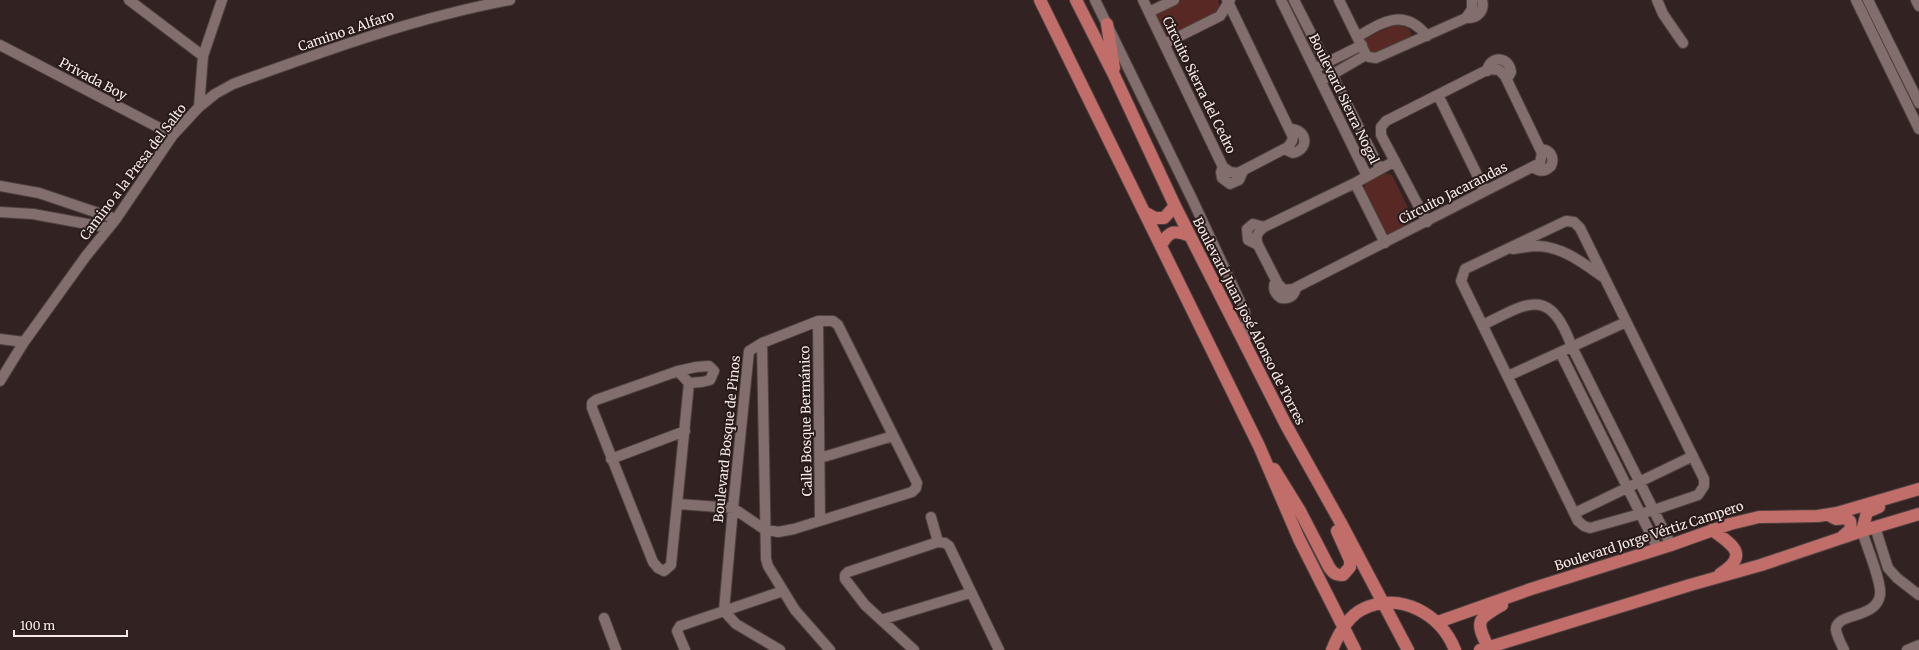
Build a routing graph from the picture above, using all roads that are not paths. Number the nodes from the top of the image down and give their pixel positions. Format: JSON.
{"nodes":[{"id":1,"x":129,"y":0,"type":"edge"},
{"id":2,"x":222,"y":0,"type":"edge"},
{"id":3,"x":510,"y":0,"type":"edge"},
{"id":4,"x":1040,"y":0,"type":"edge"},
{"id":5,"x":1076,"y":0,"type":"edge"},
{"id":6,"x":1095,"y":0,"type":"edge"},
{"id":7,"x":1143,"y":0,"type":"edge"},
{"id":8,"x":1174,"y":0,"type":"edge"},
{"id":9,"x":1281,"y":0,"type":"edge"},
{"id":10,"x":1294,"y":0,"type":"edge"},
{"id":11,"x":1339,"y":0,"type":"edge"},
{"id":12,"x":1472,"y":0,"type":"edge"},
{"id":13,"x":1482,"y":0,"type":"edge"},
{"id":14,"x":1657,"y":0,"type":"edge"},
{"id":15,"x":1856,"y":0,"type":"edge"},
{"id":16,"x":1868,"y":0,"type":"edge"},
{"id":17,"x":1916,"y":0,"type":"edge"},
{"id":18,"x":1229,"y":1,"type":"edge"},
{"id":19,"x":1919,"y":6,"type":"edge"},
{"id":20,"x":1149,"y":12,"type":"junction"},
{"id":21,"x":1466,"y":18,"type":"junction"},
{"id":22,"x":1107,"y":24,"type":"junction"},
{"id":23,"x":1427,"y":36,"type":"junction"},
{"id":24,"x":1683,"y":43,"type":"dead end"},
{"id":25,"x":1164,"y":44,"type":"junction"},
{"id":26,"x":0,"y":45,"type":"edge"},
{"id":27,"x":1362,"y":46,"type":"junction"},
{"id":28,"x":203,"y":56,"type":"junction"},
{"id":29,"x":1326,"y":64,"type":"junction"},
{"id":30,"x":1315,"y":68,"type":"junction"},
{"id":31,"x":1114,"y":75,"type":"junction"},
{"id":32,"x":1331,"y":75,"type":"junction"},
{"id":33,"x":1321,"y":81,"type":"junction"},
{"id":34,"x":1438,"y":95,"type":"junction"},
{"id":35,"x":1919,"y":104,"type":"edge"},
{"id":36,"x":198,"y":107,"type":"junction"},
{"id":37,"x":1356,"y":123,"type":"junction"},
{"id":38,"x":1344,"y":128,"type":"junction"},
{"id":39,"x":1919,"y":129,"type":"edge"},
{"id":40,"x":173,"y":136,"type":"junction"},
{"id":41,"x":1365,"y":140,"type":"junction"},
{"id":42,"x":1353,"y":146,"type":"junction"},
{"id":43,"x":1395,"y":161,"type":"junction"},
{"id":44,"x":1380,"y":169,"type":"junction"},
{"id":45,"x":1367,"y":176,"type":"junction"},
{"id":46,"x":1355,"y":183,"type":"junction"},
{"id":47,"x":0,"y":186,"type":"edge"},
{"id":48,"x":1485,"y":191,"type":"junction"},
{"id":49,"x":1175,"y":206,"type":"junction"},
{"id":50,"x":0,"y":212,"type":"edge"},
{"id":51,"x":1146,"y":213,"type":"junction"},
{"id":52,"x":116,"y":219,"type":"junction"},
{"id":53,"x":1427,"y":222,"type":"junction"},
{"id":54,"x":109,"y":228,"type":"junction"},
{"id":55,"x":1190,"y":236,"type":"junction"},
{"id":56,"x":1384,"y":243,"type":"junction"},
{"id":57,"x":1161,"y":245,"type":"junction"},
{"id":58,"x":1505,"y":250,"type":"junction"},
{"id":59,"x":1604,"y":278,"type":"junction"},
{"id":60,"x":818,"y":321,"type":"junction"},
{"id":61,"x":1626,"y":322,"type":"junction"},
{"id":62,"x":1483,"y":325,"type":"junction"},
{"id":63,"x":0,"y":339,"type":"edge"},
{"id":64,"x":24,"y":342,"type":"junction"},
{"id":65,"x":762,"y":343,"type":"junction"},
{"id":66,"x":1245,"y":345,"type":"junction"},
{"id":67,"x":1572,"y":347,"type":"junction"},
{"id":68,"x":1560,"y":352,"type":"junction"},
{"id":69,"x":678,"y":371,"type":"junction"},
{"id":70,"x":1508,"y":376,"type":"junction"},
{"id":71,"x":0,"y":381,"type":"edge"},
{"id":72,"x":689,"y":383,"type":"junction"},
{"id":73,"x":744,"y":412,"type":"junction"},
{"id":74,"x":762,"y":412,"type":"junction"},
{"id":75,"x":685,"y":431,"type":"junction"},
{"id":76,"x":893,"y":436,"type":"junction"},
{"id":77,"x":1259,"y":446,"type":"junction"},
{"id":78,"x":1693,"y":456,"type":"junction"},
{"id":79,"x":820,"y":458,"type":"junction"},
{"id":80,"x":611,"y":459,"type":"junction"},
{"id":81,"x":1315,"y":477,"type":"junction"},
{"id":82,"x":1639,"y":482,"type":"junction"},
{"id":83,"x":1627,"y":488,"type":"junction"},
{"id":84,"x":1919,"y":489,"type":"edge"},
{"id":85,"x":1904,"y":494,"type":"junction"},
{"id":86,"x":678,"y":504,"type":"junction"},
{"id":87,"x":733,"y":508,"type":"junction"},
{"id":88,"x":1654,"y":510,"type":"junction"},
{"id":89,"x":1575,"y":513,"type":"junction"},
{"id":90,"x":1641,"y":514,"type":"junction"},
{"id":91,"x":1830,"y":514,"type":"junction"},
{"id":92,"x":1919,"y":514,"type":"edge"},
{"id":93,"x":931,"y":517,"type":"dead end"},
{"id":94,"x":820,"y":520,"type":"junction"},
{"id":95,"x":1875,"y":527,"type":"junction"},
{"id":96,"x":764,"y":529,"type":"junction"},
{"id":97,"x":1712,"y":530,"type":"junction"},
{"id":98,"x":1862,"y":531,"type":"junction"},
{"id":99,"x":1841,"y":538,"type":"junction"},
{"id":100,"x":938,"y":542,"type":"junction"},
{"id":101,"x":1671,"y":545,"type":"junction"},
{"id":102,"x":1658,"y":549,"type":"junction"},
{"id":103,"x":1888,"y":568,"type":"junction"},
{"id":104,"x":1875,"y":572,"type":"junction"},
{"id":105,"x":1712,"y":579,"type":"junction"},
{"id":106,"x":1530,"y":589,"type":"junction"},
{"id":107,"x":783,"y":591,"type":"junction"},
{"id":108,"x":970,"y":593,"type":"junction"},
{"id":109,"x":1919,"y":594,"type":"edge"},
{"id":110,"x":1385,"y":604,"type":"junction"},
{"id":111,"x":724,"y":611,"type":"junction"},
{"id":112,"x":604,"y":618,"type":"dead end"},
{"id":113,"x":881,"y":620,"type":"junction"},
{"id":114,"x":1438,"y":622,"type":"junction"},
{"id":115,"x":1344,"y":626,"type":"junction"},
{"id":116,"x":1919,"y":645,"type":"edge"},
{"id":117,"x":1484,"y":648,"type":"edge"},
{"id":118,"x":616,"y":650,"type":"edge"},
{"id":119,"x":685,"y":650,"type":"edge"},
{"id":120,"x":780,"y":650,"type":"edge"},
{"id":121,"x":830,"y":650,"type":"edge"},
{"id":122,"x":914,"y":650,"type":"edge"},
{"id":123,"x":999,"y":650,"type":"edge"},
{"id":124,"x":1332,"y":650,"type":"edge"},
{"id":125,"x":1355,"y":650,"type":"edge"},
{"id":126,"x":1408,"y":650,"type":"edge"},
{"id":127,"x":1455,"y":650,"type":"edge"},
{"id":128,"x":1844,"y":650,"type":"edge"},
{"id":129,"x":1907,"y":650,"type":"edge"}],
"edges":[{"from":1,"to":28,"type":"street"},
{"from":2,"to":28,"type":"street","name":"Camino a la Presa del Salto"},
{"from":3,"to":36,"type":"street","name":"Camino a Alfaro"},
{"from":4,"to":51,"type":"main road"},
{"from":5,"to":31,"type":"main road","name":"Boulevard Juan José Alonso de Torres"},
{"from":6,"to":22,"type":"street"},
{"from":7,"to":20,"type":"street","name":"Circuito Sierra del Cedro"},
{"from":8,"to":20,"type":"street"},
{"from":9,"to":30,"type":"street","name":"Boulevard Sierra Nogal"},
{"from":10,"to":29,"type":"street","name":"Boulevard Sierra Nogal"},
{"from":11,"to":27,"type":"street"},
{"from":12,"to":21,"type":"street"},
{"from":13,"to":21,"type":"street"},
{"from":14,"to":24,"type":"street"},
{"from":15,"to":39,"type":"street"},
{"from":16,"to":35,"type":"street"},
{"from":17,"to":19,"type":"street"},
{"from":18,"to":25,"type":"street"},
{"from":18,"to":25,"type":"street","name":"Circuito Sierra del Cedro"},
{"from":20,"to":25,"type":"street","name":"Circuito Sierra del Cedro"},
{"from":21,"to":23,"type":"street"},
{"from":22,"to":31,"type":"main road"},
{"from":22,"to":66,"type":"street"},
{"from":23,"to":27,"type":"street"},
{"from":23,"to":27,"type":"street"},
{"from":26,"to":40,"type":"street","name":"Privada Boy"},
{"from":27,"to":29,"type":"street"},
{"from":27,"to":32,"type":"street"},
{"from":28,"to":36,"type":"street","name":"Camino a la Presa del Salto"},
{"from":29,"to":30,"type":"street"},
{"from":29,"to":32,"type":"street","name":"Boulevard Sierra Nogal"},
{"from":30,"to":33,"type":"street","name":"Boulevard Sierra Nogal"},
{"from":31,"to":49,"type":"main road","name":"Boulevard Juan José Alonso de Torres"},
{"from":32,"to":33,"type":"street"},
{"from":32,"to":37,"type":"street","name":"Boulevard Sierra Nogal"},
{"from":33,"to":38,"type":"street","name":"Boulevard Sierra Nogal"},
{"from":34,"to":43,"type":"street","name":"Circuito Jacarandas"},
{"from":34,"to":48,"type":"street"},
{"from":34,"to":48,"type":"street","name":"Circuito Jacarandas"},
{"from":36,"to":40,"type":"street","name":"Camino a la Presa del Salto"},
{"from":37,"to":38,"type":"street"},
{"from":37,"to":41,"type":"street","name":"Boulevard Sierra Nogal"},
{"from":38,"to":42,"type":"street","name":"Boulevard Sierra Nogal"},
{"from":40,"to":52,"type":"street","name":"Camino a la Presa del Salto"},
{"from":41,"to":42,"type":"street"},
{"from":41,"to":44,"type":"street","name":"Boulevard Sierra Nogal"},
{"from":42,"to":45,"type":"street","name":"Boulevard Sierra Nogal"},
{"from":43,"to":44,"type":"street"},
{"from":43,"to":53,"type":"street"},
{"from":44,"to":45,"type":"street","name":"Boulevard Sierra Nogal"},
{"from":45,"to":46,"type":"street","name":"Circuito Jacarandas"},
{"from":46,"to":56,"type":"street"},
{"from":46,"to":56,"type":"street","name":"Circuito Jacarandas"},
{"from":47,"to":52,"type":"street"},
{"from":48,"to":53,"type":"street","name":"Circuito Jacarandas"},
{"from":49,"to":51,"type":"main road"},
{"from":49,"to":55,"type":"main road","name":"Boulevard Juan José Alonso de Torres"},
{"from":50,"to":54,"type":"street"},
{"from":51,"to":57,"type":"main road"},
{"from":52,"to":54,"type":"street","name":"Camino a la Presa del Salto"},
{"from":53,"to":56,"type":"street","name":"Circuito Jacarandas"},
{"from":54,"to":64,"type":"street","name":"Camino a la Presa del Salto"},
{"from":55,"to":57,"type":"main road"},
{"from":55,"to":66,"type":"main road","name":"Boulevard Juan José Alonso de Torres"},
{"from":57,"to":77,"type":"main road"},
{"from":58,"to":59,"type":"street"},
{"from":58,"to":59,"type":"street"},
{"from":58,"to":62,"type":"street"},
{"from":59,"to":61,"type":"street"},
{"from":60,"to":65,"type":"street"},
{"from":60,"to":76,"type":"street"},
{"from":60,"to":79,"type":"street","name":"Calle Bosque Bermánico"},
{"from":61,"to":67,"type":"street"},
{"from":61,"to":78,"type":"street"},
{"from":62,"to":67,"type":"street"},
{"from":62,"to":70,"type":"street"},
{"from":63,"to":64,"type":"street"},
{"from":64,"to":71,"type":"street","name":"Camino a la Presa del Salto"},
{"from":65,"to":73,"type":"street","name":"Boulevard Bosque de Pinos"},
{"from":65,"to":74,"type":"street","name":"Boulevard Bosque de Pinos"},
{"from":66,"to":81,"type":"main road","name":"Boulevard Juan José Alonso de Torres"},
{"from":67,"to":68,"type":"street"},
{"from":67,"to":82,"type":"street"},
{"from":68,"to":70,"type":"street"},
{"from":68,"to":83,"type":"street"},
{"from":69,"to":72,"type":"street"},
{"from":69,"to":72,"type":"street"},
{"from":69,"to":80,"type":"street"},
{"from":70,"to":89,"type":"street"},
{"from":72,"to":75,"type":"street"},
{"from":73,"to":74,"type":"street"},
{"from":73,"to":87,"type":"street","name":"Boulevard Bosque de Pinos"},
{"from":74,"to":96,"type":"street","name":"Boulevard Bosque de Pinos"},
{"from":75,"to":80,"type":"street"},
{"from":75,"to":86,"type":"street"},
{"from":76,"to":79,"type":"street"},
{"from":76,"to":94,"type":"street"},
{"from":77,"to":81,"type":"main road"},
{"from":77,"to":115,"type":"main road"},
{"from":78,"to":82,"type":"street"},
{"from":78,"to":88,"type":"street"},
{"from":79,"to":94,"type":"street","name":"Calle Bosque Bermánico"},
{"from":80,"to":86,"type":"street"},
{"from":81,"to":110,"type":"main road","name":"Boulevard Juan José Alonso de Torres"},
{"from":82,"to":83,"type":"street"},
{"from":82,"to":88,"type":"street"},
{"from":83,"to":89,"type":"street"},
{"from":83,"to":90,"type":"street"},
{"from":84,"to":85,"type":"main road","name":"Boulevard Jorge Vértiz Campero"},
{"from":85,"to":91,"type":"main road","name":"Boulevard Jorge Vértiz Campero"},
{"from":85,"to":98,"type":"main road"},
{"from":86,"to":87,"type":"street"},
{"from":87,"to":96,"type":"street"},
{"from":87,"to":111,"type":"street","name":"Boulevard Bosque de Pinos"},
{"from":88,"to":90,"type":"street"},
{"from":88,"to":101,"type":"street"},
{"from":89,"to":90,"type":"street"},
{"from":90,"to":102,"type":"street"},
{"from":91,"to":97,"type":"main road","name":"Boulevard Jorge Vértiz Campero"},
{"from":91,"to":99,"type":"main road"},
{"from":92,"to":95,"type":"main road"},
{"from":93,"to":100,"type":"street"},
{"from":94,"to":96,"type":"street"},
{"from":95,"to":98,"type":"main road"},
{"from":95,"to":103,"type":"street"},
{"from":96,"to":107,"type":"street","name":"Boulevard Bosque de Pinos"},
{"from":97,"to":101,"type":"main road","name":"Boulevard Jorge Vértiz Campero"},
{"from":97,"to":105,"type":"main road"},
{"from":98,"to":99,"type":"main road"},
{"from":98,"to":104,"type":"street"},
{"from":99,"to":105,"type":"main road"},
{"from":100,"to":108,"type":"street"},
{"from":100,"to":113,"type":"street"},
{"from":101,"to":102,"type":"main road","name":"Boulevard Jorge Vértiz Campero"},
{"from":102,"to":106,"type":"main road","name":"Boulevard Jorge Vértiz Campero"},
{"from":103,"to":104,"type":"street"},
{"from":103,"to":109,"type":"street"},
{"from":104,"to":128,"type":"street"},
{"from":105,"to":117,"type":"main road"},
{"from":106,"to":114,"type":"main road","name":"Boulevard Jorge Vértiz Campero"},
{"from":106,"to":117,"type":"main road"},
{"from":107,"to":111,"type":"street"},
{"from":107,"to":121,"type":"street","name":"Boulevard Bosque de Pinos"},
{"from":108,"to":113,"type":"street"},
{"from":108,"to":123,"type":"street"},
{"from":110,"to":114,"type":"main road"},
{"from":110,"to":115,"type":"main road"},
{"from":110,"to":126,"type":"main road","name":"Boulevard Juan José Alonso de Torres"},
{"from":111,"to":119,"type":"street"},
{"from":111,"to":120,"type":"street"},
{"from":112,"to":118,"type":"street"},
{"from":113,"to":122,"type":"street"},
{"from":114,"to":127,"type":"main road"},
{"from":115,"to":124,"type":"main road"},
{"from":115,"to":125,"type":"main road"},
{"from":116,"to":129,"type":"street"}]}
